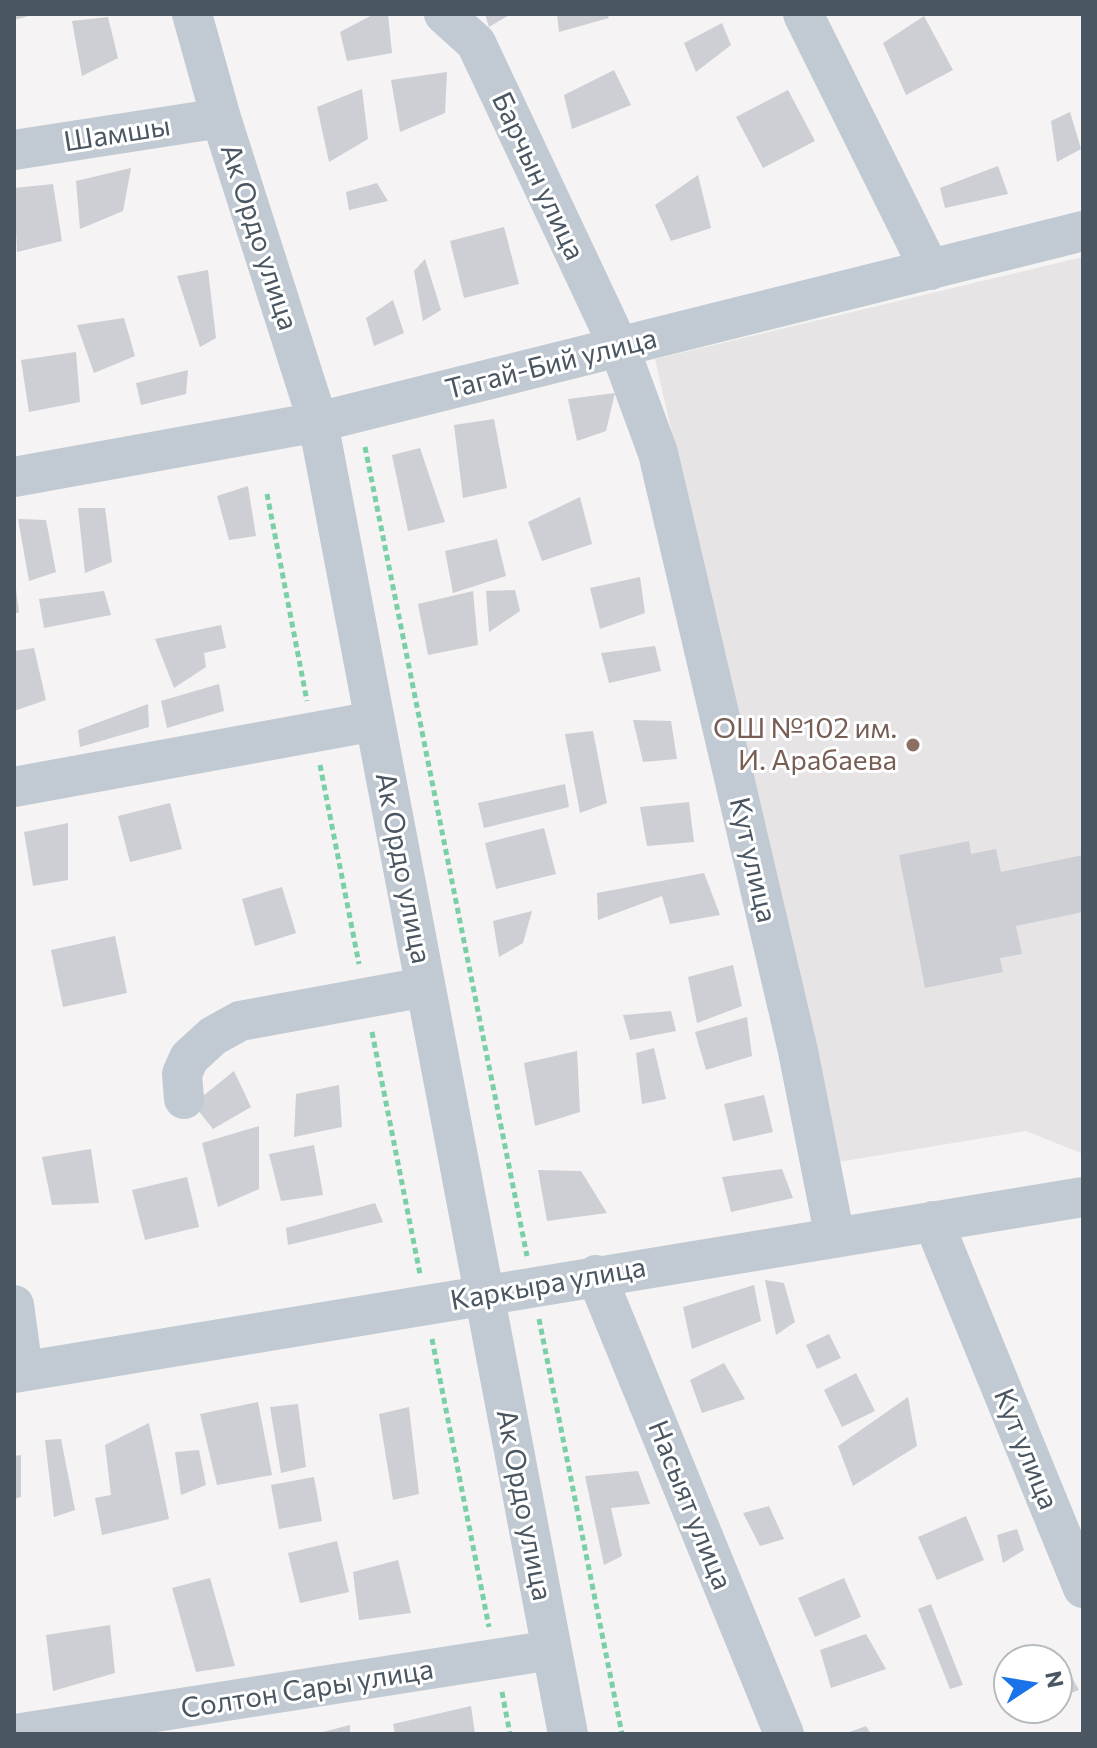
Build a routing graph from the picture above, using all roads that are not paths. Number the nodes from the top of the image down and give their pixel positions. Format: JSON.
{"nodes":[{"id":1,"x":192,"y":14,"type":"edge"},
{"id":2,"x":444,"y":14,"type":"edge"},
{"id":3,"x":803,"y":14,"type":"edge"},
{"id":4,"x":221,"y":118,"type":"junction"},
{"id":5,"x":14,"y":150,"type":"edge"},
{"id":6,"x":1083,"y":231,"type":"edge"},
{"id":7,"x":930,"y":270,"type":"junction"},
{"id":8,"x":619,"y":347,"type":"junction"},
{"id":9,"x":318,"y":422,"type":"junction"},
{"id":10,"x":14,"y":477,"type":"edge"},
{"id":11,"x":375,"y":721,"type":"junction"},
{"id":12,"x":14,"y":787,"type":"edge"},
{"id":13,"x":425,"y":987,"type":"junction"},
{"id":14,"x":184,"y":1099,"type":"dead end"},
{"id":15,"x":1083,"y":1197,"type":"edge"},
{"id":16,"x":933,"y":1221,"type":"junction"},
{"id":17,"x":835,"y":1238,"type":"junction"},
{"id":18,"x":596,"y":1275,"type":"junction"},
{"id":19,"x":484,"y":1294,"type":"junction"},
{"id":20,"x":14,"y":1305,"type":"edge"},
{"id":21,"x":19,"y":1372,"type":"edge"},
{"id":22,"x":1083,"y":1588,"type":"edge"},
{"id":23,"x":552,"y":1650,"type":"junction"},
{"id":24,"x":15,"y":1734,"type":"edge"},
{"id":25,"x":568,"y":1734,"type":"edge"},
{"id":26,"x":784,"y":1734,"type":"edge"}],
"edges":[{"from":1,"to":4,"type":"street","name":"Ак Ордо улица"},
{"from":2,"to":8,"type":"street","name":"Барчын улица"},
{"from":3,"to":7,"type":"street"},
{"from":4,"to":5,"type":"street","name":"Шамшы"},
{"from":4,"to":9,"type":"street","name":"Ак Ордо улица"},
{"from":6,"to":7,"type":"street","name":"Тагай-Бий улица"},
{"from":7,"to":8,"type":"street","name":"Тагай-Бий улица"},
{"from":8,"to":9,"type":"street","name":"Тагай-Бий улица"},
{"from":8,"to":17,"type":"street","name":"Кут улица"},
{"from":9,"to":10,"type":"street","name":"Тагай-Бий улица"},
{"from":9,"to":11,"type":"street","name":"Ак Ордо улица"},
{"from":11,"to":12,"type":"street"},
{"from":11,"to":13,"type":"street","name":"Ак Ордо улица"},
{"from":13,"to":14,"type":"street"},
{"from":13,"to":19,"type":"street","name":"Ак Ордо улица"},
{"from":15,"to":16,"type":"street","name":"Каркыра улица"},
{"from":16,"to":17,"type":"street","name":"Каркыра улица"},
{"from":16,"to":22,"type":"street","name":"Кут улица"},
{"from":17,"to":18,"type":"street","name":"Каркыра улица"},
{"from":18,"to":19,"type":"street","name":"Каркыра улица"},
{"from":18,"to":26,"type":"street","name":"Насыят улица"},
{"from":19,"to":21,"type":"street","name":"Каркыра улица"},
{"from":19,"to":23,"type":"street","name":"Ак Ордо улица"},
{"from":20,"to":21,"type":"street"},
{"from":23,"to":24,"type":"street","name":"Солтон Сары улица"},
{"from":23,"to":25,"type":"street","name":"Ак Ордо улица"}]}
